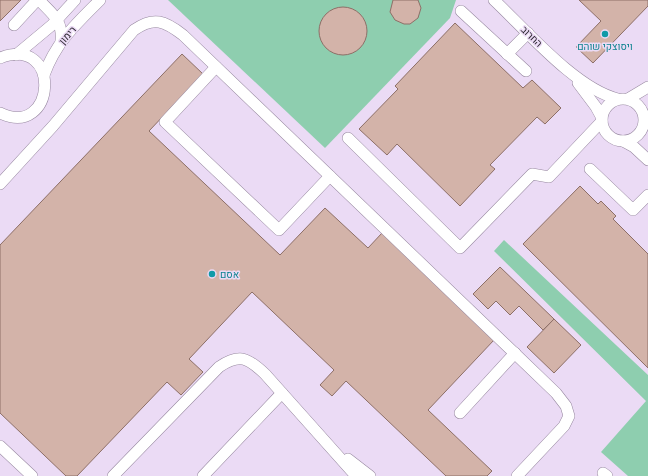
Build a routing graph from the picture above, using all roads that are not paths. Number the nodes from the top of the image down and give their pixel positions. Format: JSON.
{"nodes":[{"id":1,"x":38,"y":0,"type":"edge"},
{"id":2,"x":75,"y":0,"type":"edge"},
{"id":3,"x":100,"y":0,"type":"edge"},
{"id":4,"x":494,"y":0,"type":"edge"},
{"id":5,"x":461,"y":11,"type":"dead end"},
{"id":6,"x":57,"y":19,"type":"junction"},
{"id":7,"x":14,"y":25,"type":"dead end"},
{"id":8,"x":528,"y":33,"type":"junction"},
{"id":9,"x":61,"y":41,"type":"junction"},
{"id":10,"x":506,"y":54,"type":"junction"},
{"id":11,"x":6,"y":55,"type":"edge"},
{"id":12,"x":216,"y":67,"type":"junction"},
{"id":13,"x":526,"y":71,"type":"dead end"},
{"id":14,"x":571,"y":73,"type":"junction"},
{"id":15,"x":44,"y":75,"type":"junction"},
{"id":16,"x":648,"y":87,"type":"edge"},
{"id":17,"x":623,"y":99,"type":"junction"},
{"id":18,"x":648,"y":102,"type":"edge"},
{"id":19,"x":2,"y":115,"type":"edge"},
{"id":20,"x":602,"y":120,"type":"junction"},
{"id":21,"x":646,"y":125,"type":"edge"},
{"id":22,"x":348,"y":138,"type":"dead end"},
{"id":23,"x":618,"y":140,"type":"junction"},
{"id":24,"x":576,"y":149,"type":"junction"},
{"id":25,"x":648,"y":160,"type":"edge"},
{"id":26,"x":590,"y":169,"type":"dead end"},
{"id":27,"x":330,"y":176,"type":"junction"},
{"id":28,"x":0,"y":184,"type":"edge"},
{"id":29,"x":648,"y":195,"type":"edge"},
{"id":30,"x":515,"y":353,"type":"junction"},
{"id":31,"x":282,"y":393,"type":"junction"},
{"id":32,"x":460,"y":413,"type":"dead end"},
{"id":33,"x":324,"y":441,"type":"junction"},
{"id":34,"x":0,"y":446,"type":"edge"},
{"id":35,"x":32,"y":476,"type":"edge"},
{"id":36,"x":113,"y":476,"type":"edge"},
{"id":37,"x":203,"y":476,"type":"edge"},
{"id":38,"x":356,"y":476,"type":"edge"},
{"id":39,"x":370,"y":476,"type":"edge"},
{"id":40,"x":517,"y":476,"type":"edge"}],
"edges":[{"from":1,"to":6,"type":"street"},
{"from":1,"to":7,"type":"street"},
{"from":2,"to":6,"type":"street","name":"רימון"},
{"from":3,"to":9,"type":"street","name":"רימון"},
{"from":4,"to":8,"type":"street","name":"החרוב"},
{"from":5,"to":10,"type":"street"},
{"from":6,"to":9,"type":"street"},
{"from":6,"to":11,"type":"street","name":"רימון"},
{"from":8,"to":10,"type":"street"},
{"from":8,"to":14,"type":"street","name":"החרוב"},
{"from":9,"to":15,"type":"street","name":"רימון"},
{"from":10,"to":13,"type":"street"},
{"from":11,"to":15,"type":"street"},
{"from":12,"to":27,"type":"street"},
{"from":12,"to":27,"type":"street"},
{"from":12,"to":28,"type":"street"},
{"from":14,"to":17,"type":"street","name":"החרוב"},
{"from":14,"to":20,"type":"street","name":"החרוב"},
{"from":15,"to":19,"type":"street"},
{"from":16,"to":17,"type":"street"},
{"from":17,"to":20,"type":"street"},
{"from":17,"to":21,"type":"street"},
{"from":18,"to":21,"type":"street"},
{"from":20,"to":23,"type":"street"},
{"from":20,"to":24,"type":"street"},
{"from":21,"to":23,"type":"street"},
{"from":22,"to":24,"type":"street"},
{"from":23,"to":24,"type":"street"},
{"from":23,"to":25,"type":"street"},
{"from":26,"to":29,"type":"street"},
{"from":27,"to":30,"type":"street"},
{"from":30,"to":32,"type":"street"},
{"from":30,"to":40,"type":"street"},
{"from":31,"to":33,"type":"street"},
{"from":31,"to":36,"type":"street"},
{"from":31,"to":37,"type":"street"},
{"from":33,"to":38,"type":"street"},
{"from":33,"to":39,"type":"street"},
{"from":34,"to":35,"type":"street"}]}
